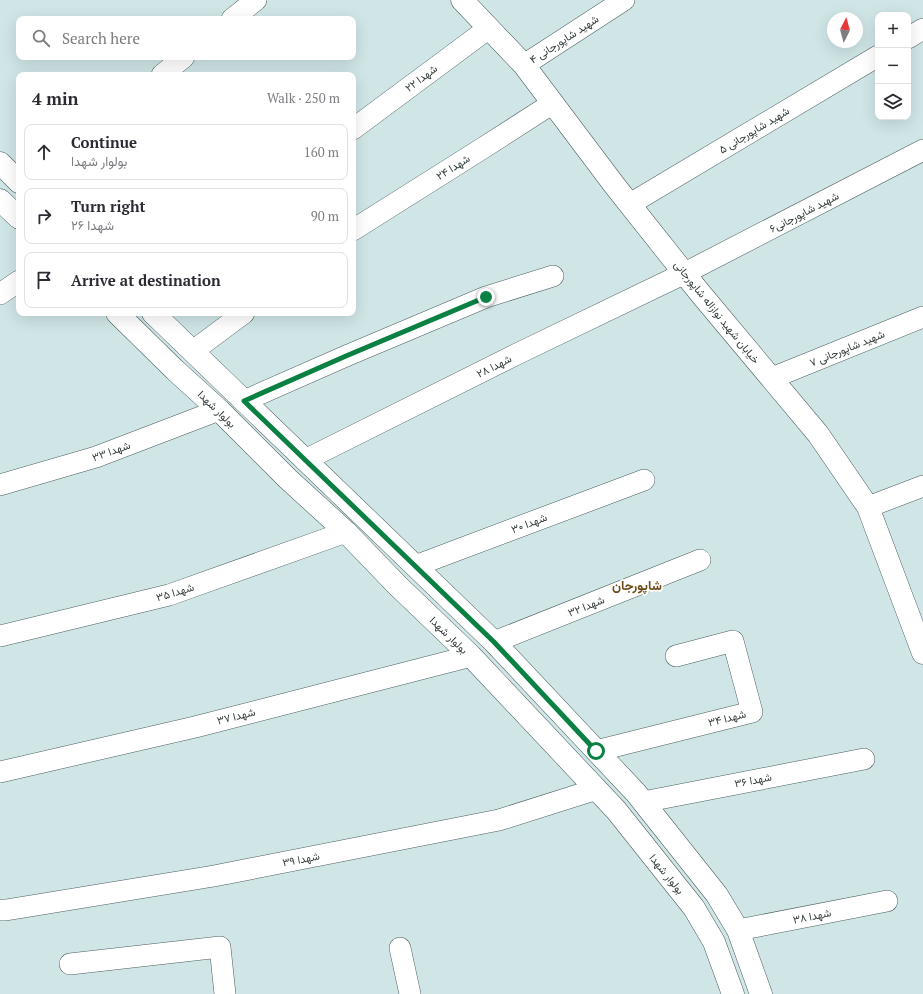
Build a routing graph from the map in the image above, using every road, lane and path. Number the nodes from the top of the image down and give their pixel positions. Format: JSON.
{"nodes":[{"id":1,"x":256,"y":0,"type":"edge"},
{"id":2,"x":462,"y":0,"type":"edge"},
{"id":3,"x":624,"y":0,"type":"edge"},
{"id":4,"x":236,"y":16,"type":"edge"},
{"id":5,"x":489,"y":28,"type":"junction"},
{"id":6,"x":923,"y":29,"type":"edge"},
{"id":7,"x":911,"y":36,"type":"edge"},
{"id":8,"x":875,"y":58,"type":"edge"},
{"id":9,"x":180,"y":60,"type":"edge"},
{"id":10,"x":524,"y":65,"type":"junction"},
{"id":11,"x":166,"y":72,"type":"edge"},
{"id":12,"x":553,"y":103,"type":"junction"},
{"id":13,"x":356,"y":127,"type":"edge"},
{"id":14,"x":923,"y":150,"type":"edge"},
{"id":15,"x":0,"y":164,"type":"edge"},
{"id":16,"x":16,"y":179,"type":"edge"},
{"id":17,"x":0,"y":200,"type":"edge"},
{"id":18,"x":630,"y":204,"type":"junction"},
{"id":19,"x":16,"y":215,"type":"edge"},
{"id":20,"x":356,"y":228,"type":"edge"},
{"id":21,"x":685,"y":273,"type":"junction"},
{"id":22,"x":553,"y":276,"type":"dead end"},
{"id":23,"x":16,"y":283,"type":"edge"},
{"id":24,"x":0,"y":294,"type":"edge"},
{"id":25,"x":120,"y":316,"type":"edge"},
{"id":26,"x":156,"y":316,"type":"edge"},
{"id":27,"x":240,"y":316,"type":"edge"},
{"id":28,"x":923,"y":317,"type":"edge"},
{"id":29,"x":193,"y":351,"type":"junction"},
{"id":30,"x":772,"y":378,"type":"junction"},
{"id":31,"x":244,"y":401,"type":"junction"},
{"id":32,"x":219,"y":410,"type":"junction"},
{"id":33,"x":306,"y":460,"type":"junction"},
{"id":34,"x":644,"y":480,"type":"dead end"},
{"id":35,"x":0,"y":485,"type":"edge"},
{"id":36,"x":923,"y":486,"type":"edge"},
{"id":37,"x":868,"y":507,"type":"junction"},
{"id":38,"x":346,"y":532,"type":"junction"},
{"id":39,"x":700,"y":560,"type":"dead end"},
{"id":40,"x":415,"y":566,"type":"junction"},
{"id":41,"x":0,"y":636,"type":"edge"},
{"id":42,"x":920,"y":640,"type":"edge"},
{"id":43,"x":494,"y":642,"type":"junction"},
{"id":44,"x":471,"y":656,"type":"junction"},
{"id":45,"x":676,"y":656,"type":"dead end"},
{"id":46,"x":596,"y":751,"type":"junction"},
{"id":47,"x":864,"y":759,"type":"dead end"},
{"id":48,"x":0,"y":772,"type":"edge"},
{"id":49,"x":598,"y":789,"type":"junction"},
{"id":50,"x":643,"y":802,"type":"junction"},
{"id":51,"x":887,"y":901,"type":"dead end"},
{"id":52,"x":0,"y":910,"type":"edge"},
{"id":53,"x":738,"y":930,"type":"junction"},
{"id":54,"x":400,"y":948,"type":"dead end"},
{"id":55,"x":70,"y":964,"type":"dead end"},
{"id":56,"x":225,"y":994,"type":"edge"},
{"id":57,"x":410,"y":994,"type":"edge"},
{"id":58,"x":733,"y":994,"type":"edge"},
{"id":59,"x":762,"y":994,"type":"edge"}],
"edges":[{"from":1,"to":4,"type":"street"},
{"from":2,"to":5,"type":"main road","name":"خیابان شهید نوازاله شاپورجانی"},
{"from":3,"to":10,"type":"street","name":"شهید شاپورجانی ۴"},
{"from":5,"to":10,"type":"main road","name":"خیابان شهید نوازاله شاپورجانی"},
{"from":5,"to":13,"type":"street","name":"شهدا ۲۲"},
{"from":6,"to":7,"type":"street"},
{"from":8,"to":18,"type":"street","name":"شهید شاپورجانی ۵"},
{"from":9,"to":11,"type":"street"},
{"from":10,"to":12,"type":"main road","name":"خیابان شهید نوازاله شاپورجانی"},
{"from":12,"to":18,"type":"main road","name":"خیابان شهید نوازاله شاپورجانی"},
{"from":12,"to":20,"type":"street","name":"شهدا ۲۴"},
{"from":14,"to":21,"type":"street","name":"شهید شاپورجانی۶"},
{"from":15,"to":16,"type":"main road"},
{"from":17,"to":19,"type":"main road"},
{"from":18,"to":21,"type":"main road","name":"خیابان شهید نوازاله شاپورجانی"},
{"from":21,"to":30,"type":"main road","name":"خیابان شهید نوازاله شاپورجانی"},
{"from":21,"to":33,"type":"street","name":"شهدا ۲۸"},
{"from":22,"to":31,"type":"street"},
{"from":23,"to":24,"type":"street"},
{"from":25,"to":32,"type":"main road","name":"بولوار شهدا"},
{"from":26,"to":29,"type":"main road"},
{"from":27,"to":29,"type":"street"},
{"from":28,"to":30,"type":"street","name":"شهید شاپورجانی ۷"},
{"from":29,"to":31,"type":"main road"},
{"from":30,"to":37,"type":"main road","name":"خیابان شهید نوازاله شاپورجانی"},
{"from":31,"to":33,"type":"main road"},
{"from":32,"to":35,"type":"street","name":"شهدا ۳۳"},
{"from":32,"to":38,"type":"main road","name":"بولوار شهدا"},
{"from":33,"to":40,"type":"main road"},
{"from":34,"to":40,"type":"street","name":"شهدا ۳۰"},
{"from":36,"to":37,"type":"street"},
{"from":37,"to":42,"type":"main road","name":"خیابان شهید نوازاله شاپورجانی"},
{"from":38,"to":41,"type":"street","name":"شهدا ۳۵"},
{"from":38,"to":44,"type":"main road","name":"بولوار شهدا"},
{"from":39,"to":43,"type":"street","name":"شهدا ۳۲"},
{"from":40,"to":43,"type":"main road"},
{"from":43,"to":46,"type":"main road"},
{"from":44,"to":48,"type":"street","name":"شهدا ۳۷"},
{"from":44,"to":49,"type":"main road","name":"بولوار شهدا"},
{"from":45,"to":46,"type":"street","name":"شهدا ۳۴"},
{"from":46,"to":50,"type":"main road"},
{"from":47,"to":50,"type":"street","name":"شهدا ۳۶"},
{"from":49,"to":52,"type":"street","name":"شهدا ۳۹"},
{"from":49,"to":58,"type":"main road","name":"بولوار شهدا"},
{"from":50,"to":53,"type":"main road"},
{"from":51,"to":53,"type":"street","name":"شهدا ۳۸"},
{"from":53,"to":59,"type":"main road"},
{"from":54,"to":57,"type":"street"},
{"from":55,"to":56,"type":"street"}]}
